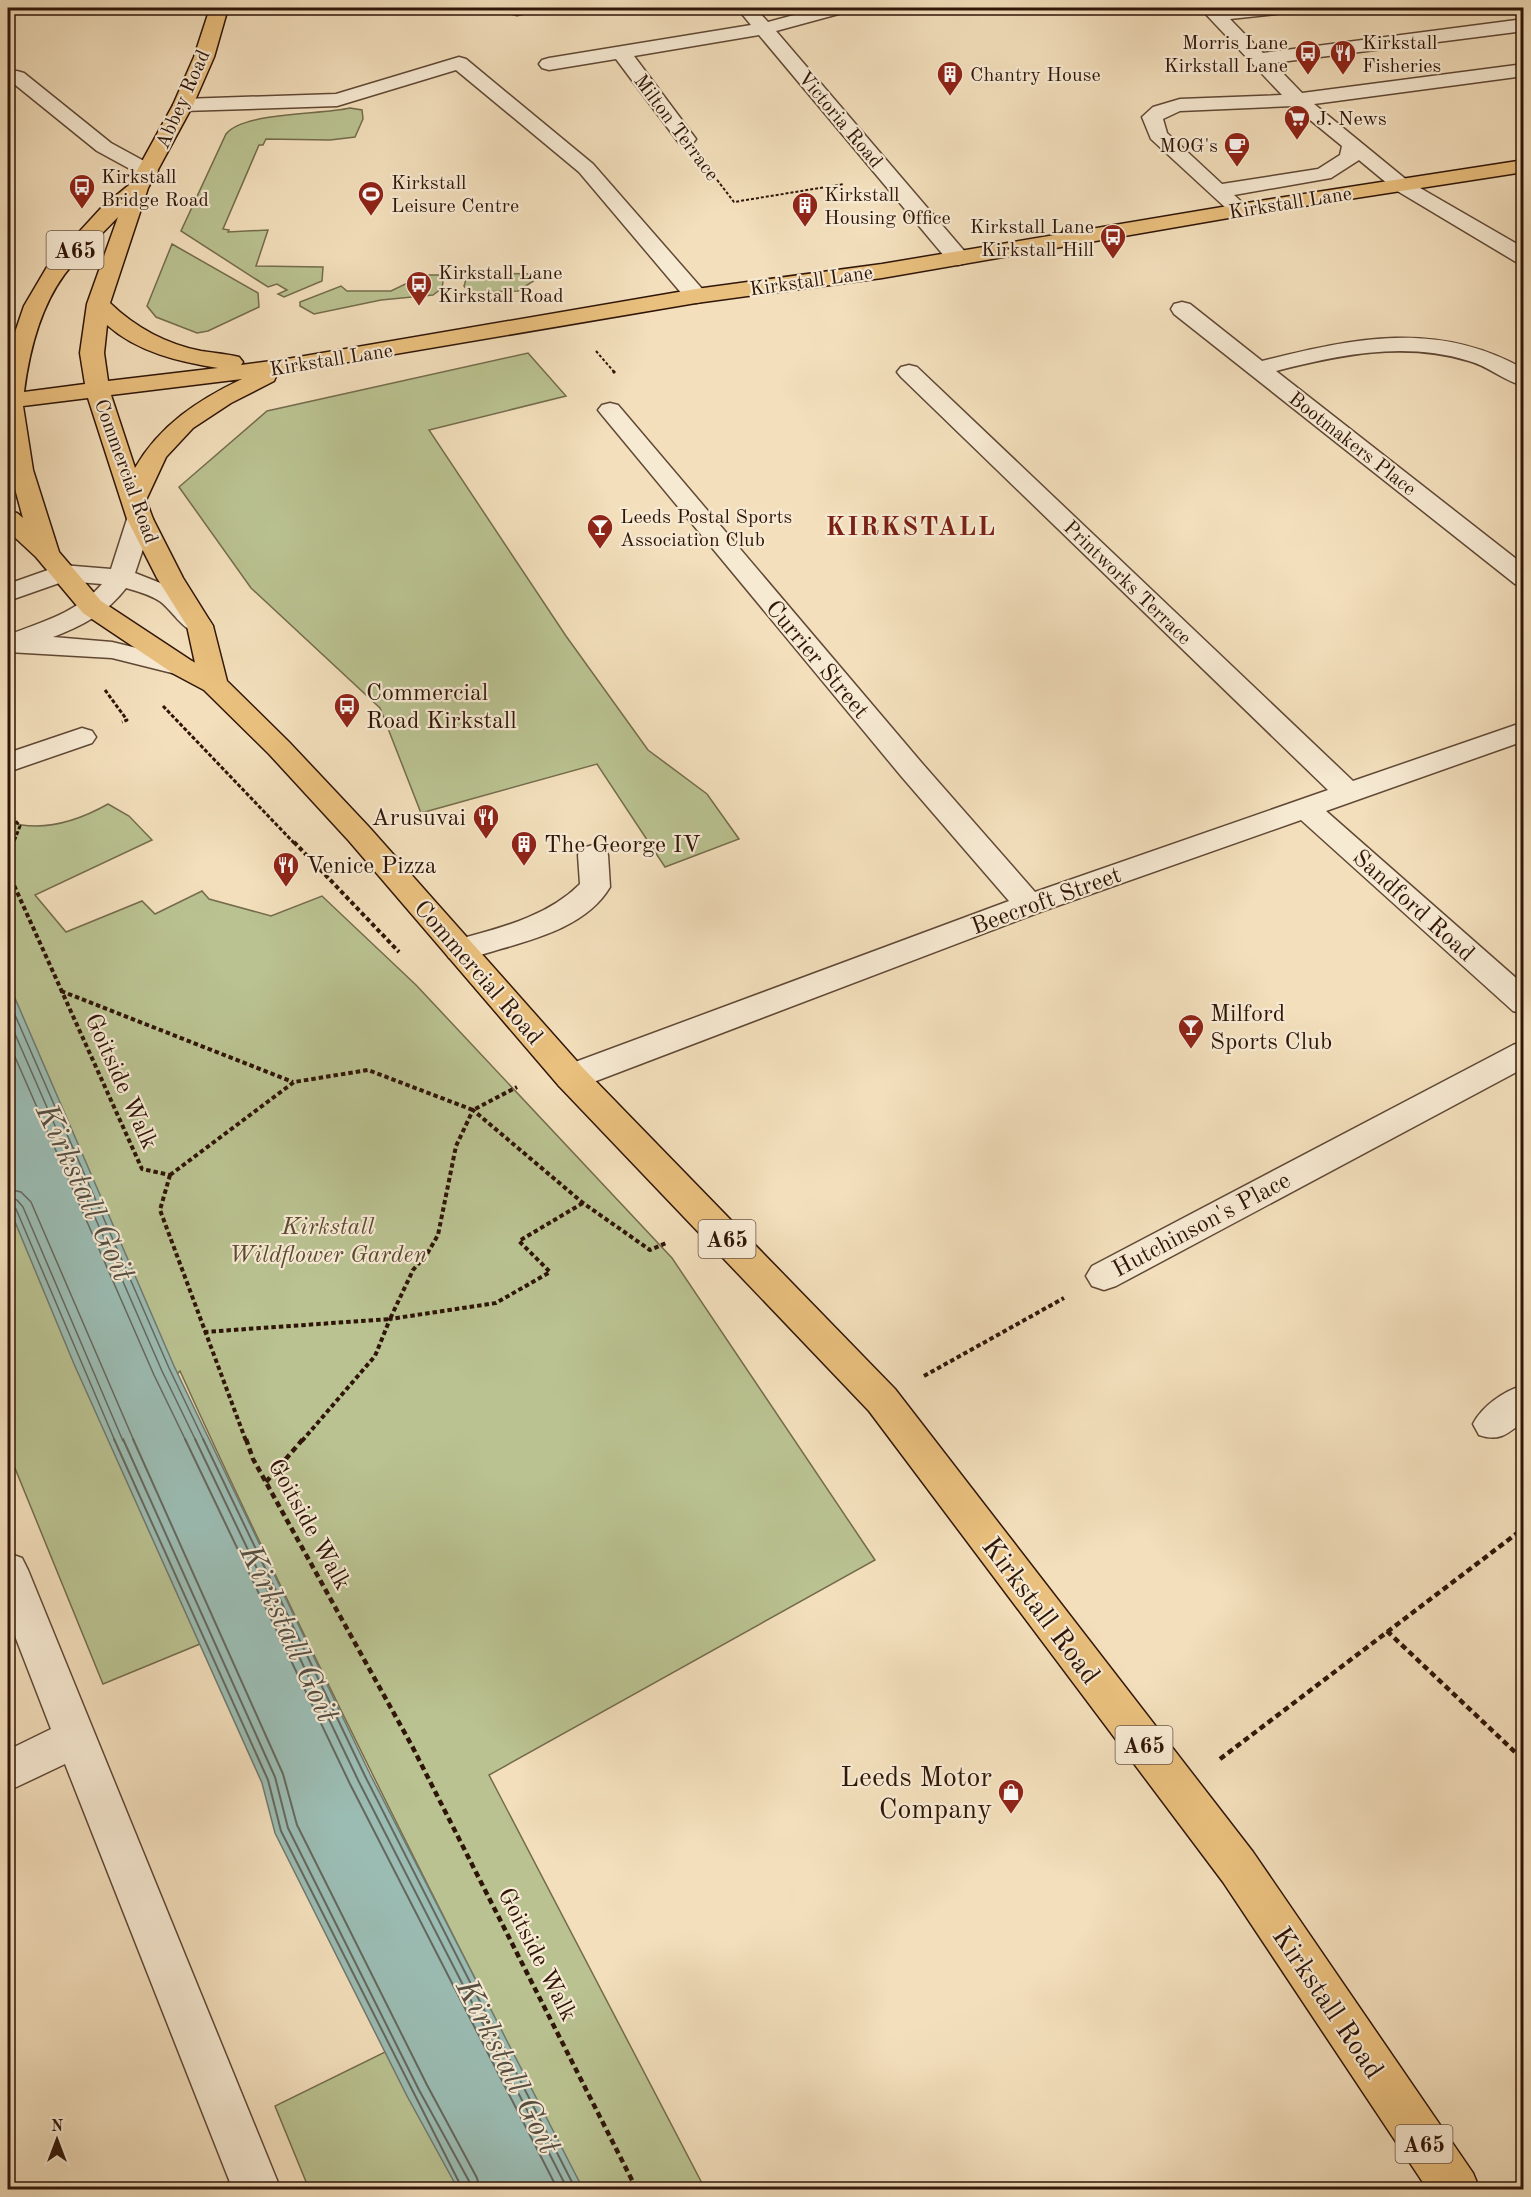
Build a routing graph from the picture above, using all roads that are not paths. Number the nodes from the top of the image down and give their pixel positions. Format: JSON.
{"nodes":[{"id":1,"x":219,"y":8,"type":"edge"},
{"id":2,"x":746,"y":8,"type":"edge"},
{"id":3,"x":839,"y":8,"type":"edge"},
{"id":4,"x":1276,"y":8,"type":"edge"},
{"id":5,"x":1213,"y":11,"type":"edge"},
{"id":6,"x":1524,"y":25,"type":"edge"},
{"id":7,"x":763,"y":29,"type":"junction"},
{"id":8,"x":621,"y":52,"type":"junction"},
{"id":9,"x":1260,"y":59,"type":"junction"},
{"id":10,"x":549,"y":64,"type":"dead end"},
{"id":11,"x":1524,"y":70,"type":"edge"},
{"id":12,"x":8,"y":78,"type":"edge"},
{"id":13,"x":1299,"y":101,"type":"junction"},
{"id":14,"x":183,"y":105,"type":"junction"},
{"id":15,"x":686,"y":139,"type":"road end"},
{"id":16,"x":1352,"y":145,"type":"junction"},
{"id":17,"x":1524,"y":166,"type":"edge"},
{"id":18,"x":143,"y":179,"type":"junction"},
{"id":19,"x":1401,"y":185,"type":"junction"},
{"id":20,"x":1217,"y":191,"type":"junction"},
{"id":21,"x":1240,"y":210,"type":"junction"},
{"id":22,"x":1524,"y":257,"type":"edge"},
{"id":23,"x":958,"y":258,"type":"junction"},
{"id":24,"x":696,"y":296,"type":"junction"},
{"id":25,"x":98,"y":304,"type":"junction"},
{"id":26,"x":1182,"y":309,"type":"dead end"},
{"id":27,"x":28,"y":324,"type":"junction"},
{"id":28,"x":8,"y":341,"type":"edge"},
{"id":29,"x":287,"y":366,"type":"junction"},
{"id":30,"x":1258,"y":369,"type":"junction"},
{"id":31,"x":909,"y":372,"type":"dead end"},
{"id":32,"x":1524,"y":379,"type":"edge"},
{"id":33,"x":98,"y":389,"type":"junction"},
{"id":34,"x":10,"y":405,"type":"edge"},
{"id":35,"x":610,"y":410,"type":"dead end"},
{"id":36,"x":137,"y":509,"type":"junction"},
{"id":37,"x":16,"y":523,"type":"edge"},
{"id":38,"x":54,"y":562,"type":"junction"},
{"id":39,"x":119,"y":577,"type":"junction"},
{"id":40,"x":1524,"y":578,"type":"edge"},
{"id":41,"x":8,"y":593,"type":"edge"},
{"id":42,"x":92,"y":607,"type":"junction"},
{"id":43,"x":200,"y":626,"type":"junction"},
{"id":44,"x":8,"y":644,"type":"edge"},
{"id":45,"x":184,"y":668,"type":"junction"},
{"id":46,"x":214,"y":684,"type":"junction"},
{"id":47,"x":1524,"y":731,"type":"edge"},
{"id":48,"x":82,"y":737,"type":"dead end"},
{"id":49,"x":8,"y":763,"type":"edge"},
{"id":50,"x":1347,"y":792,"type":"junction"},
{"id":51,"x":1304,"y":807,"type":"junction"},
{"id":52,"x":593,"y":855,"type":"dead end"},
{"id":53,"x":1029,"y":905,"type":"junction"},
{"id":54,"x":460,"y":950,"type":"junction"},
{"id":55,"x":1524,"y":1003,"type":"edge"},
{"id":56,"x":1524,"y":1053,"type":"edge"},
{"id":57,"x":566,"y":1070,"type":"junction"},
{"id":58,"x":1104,"y":1276,"type":"road end"},
{"id":59,"x":1524,"y":1400,"type":"edge"},
{"id":60,"x":1492,"y":1424,"type":"dead end"},
{"id":61,"x":8,"y":1570,"type":"edge"},
{"id":62,"x":75,"y":1738,"type":"junction"},
{"id":63,"x":8,"y":1771,"type":"edge"},
{"id":64,"x":257,"y":2190,"type":"edge"},
{"id":65,"x":1456,"y":2190,"type":"edge"}],
"edges":[{"from":1,"to":14,"type":"main road","name":"Abbey Road","number":"A65"},
{"from":2,"to":7,"type":"street","name":"Victoria Road"},
{"from":3,"to":7,"type":"street"},
{"from":4,"to":5,"type":"street"},
{"from":5,"to":9,"type":"street"},
{"from":6,"to":9,"type":"street"},
{"from":7,"to":8,"type":"street"},
{"from":7,"to":23,"type":"street","name":"Victoria Road"},
{"from":8,"to":10,"type":"street"},
{"from":8,"to":15,"type":"street","name":"Milton Terrace"},
{"from":9,"to":13,"type":"street"},
{"from":11,"to":13,"type":"street"},
{"from":12,"to":18,"type":"street"},
{"from":13,"to":16,"type":"street"},
{"from":13,"to":20,"type":"street"},
{"from":14,"to":18,"type":"main road","name":"Abbey Road","number":"A65"},
{"from":14,"to":24,"type":"street"},
{"from":16,"to":19,"type":"street"},
{"from":16,"to":20,"type":"street"},
{"from":17,"to":19,"type":"main road","name":"Kirkstall Lane"},
{"from":18,"to":25,"type":"main road","name":"Abbey Road","number":"A65"},
{"from":18,"to":27,"type":"main road","name":"Abbey Road","number":"A65"},
{"from":19,"to":21,"type":"main road","name":"Kirkstall Lane"},
{"from":19,"to":22,"type":"street"},
{"from":20,"to":21,"type":"street"},
{"from":21,"to":23,"type":"main road","name":"Kirkstall Lane"},
{"from":23,"to":24,"type":"main road","name":"Kirkstall Lane"},
{"from":24,"to":29,"type":"main road","name":"Kirkstall Lane"},
{"from":25,"to":29,"type":"main road"},
{"from":25,"to":33,"type":"main road","name":"Abbey Road","number":"A65"},
{"from":26,"to":30,"type":"street","name":"Bootmakers Place"},
{"from":27,"to":28,"type":"main road"},
{"from":27,"to":34,"type":"main road","name":"Abbey Road","number":"A65"},
{"from":29,"to":33,"type":"main road","name":"Kirkstall Lane"},
{"from":29,"to":36,"type":"main road"},
{"from":30,"to":32,"type":"street"},
{"from":30,"to":40,"type":"street","name":"Bootmakers Place"},
{"from":31,"to":50,"type":"street","name":"Printworks Terrace"},
{"from":33,"to":34,"type":"main road","name":"Kirkstall Lane"},
{"from":33,"to":36,"type":"main road","name":"Commercial Road","number":"A65"},
{"from":34,"to":37,"type":"main road","number":"A65"},
{"from":35,"to":53,"type":"street","name":"Currier Street"},
{"from":36,"to":39,"type":"street"},
{"from":36,"to":43,"type":"main road","name":"Commercial Road","number":"A65"},
{"from":37,"to":38,"type":"main road","name":"Commercial Road"},
{"from":38,"to":39,"type":"street"},
{"from":38,"to":41,"type":"street"},
{"from":38,"to":42,"type":"main road","name":"Commercial Road","number":"A65"},
{"from":39,"to":42,"type":"street"},
{"from":39,"to":43,"type":"street"},
{"from":42,"to":44,"type":"street"},
{"from":42,"to":45,"type":"main road","name":"Commercial Road","number":"A65"},
{"from":43,"to":46,"type":"main road","name":"Commercial Road","number":"A65"},
{"from":44,"to":45,"type":"street"},
{"from":45,"to":46,"type":"main road","name":"Commercial Road","number":"A65"},
{"from":46,"to":54,"type":"main road","name":"Commercial Road","number":"A65"},
{"from":47,"to":50,"type":"street","name":"Beecroft Street"},
{"from":48,"to":49,"type":"street"},
{"from":50,"to":51,"type":"street","name":"Beecroft Street"},
{"from":51,"to":53,"type":"street","name":"Beecroft Street"},
{"from":51,"to":55,"type":"street","name":"Sandford Road"},
{"from":52,"to":54,"type":"street"},
{"from":53,"to":57,"type":"street","name":"Beecroft Street"},
{"from":54,"to":57,"type":"main road","name":"Commercial Road","number":"A65"},
{"from":56,"to":58,"type":"street","name":"Hutchinson's Place"},
{"from":57,"to":65,"type":"main road","name":"Kirkstall Road","number":"A65"},
{"from":59,"to":60,"type":"street"},
{"from":61,"to":62,"type":"street"},
{"from":62,"to":63,"type":"street"},
{"from":62,"to":64,"type":"street"}]}
